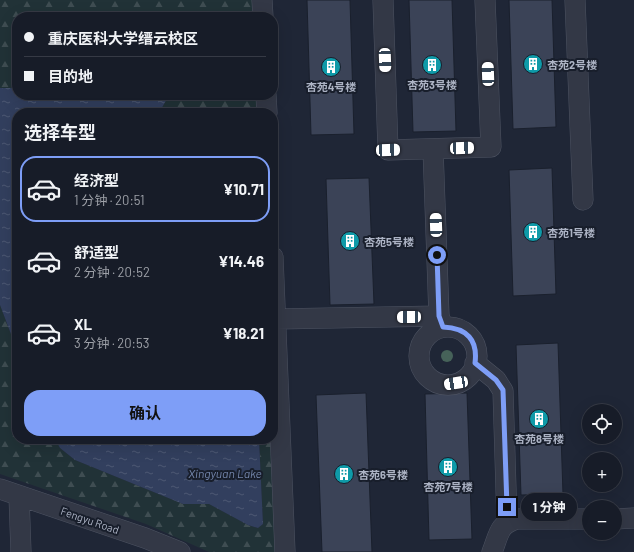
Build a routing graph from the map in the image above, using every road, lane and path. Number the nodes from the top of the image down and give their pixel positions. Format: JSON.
{"nodes":[{"id":1,"x":262,"y":0,"type":"edge"},
{"id":2,"x":383,"y":0,"type":"edge"},
{"id":3,"x":486,"y":0,"type":"edge"},
{"id":4,"x":575,"y":0,"type":"edge"},
{"id":5,"x":263,"y":12,"type":"edge"},
{"id":6,"x":433,"y":149,"type":"junction"},
{"id":7,"x":583,"y":200,"type":"dead end"},
{"id":8,"x":278,"y":319,"type":"edge"},
{"id":9,"x":441,"y":321,"type":"junction"},
{"id":10,"x":475,"y":363,"type":"junction"},
{"id":11,"x":278,"y":371,"type":"edge"},
{"id":12,"x":0,"y":489,"type":"edge"},
{"id":13,"x":19,"y":496,"type":"junction"},
{"id":14,"x":622,"y":518,"type":"edge"},
{"id":15,"x":634,"y":518,"type":"edge"},
{"id":16,"x":582,"y":519,"type":"edge"},
{"id":17,"x":507,"y":522,"type":"junction"},
{"id":18,"x":21,"y":552,"type":"edge"},
{"id":19,"x":180,"y":552,"type":"edge"},
{"id":20,"x":285,"y":552,"type":"edge"},
{"id":21,"x":492,"y":552,"type":"edge"}],
"edges":[{"from":1,"to":5,"type":"street"},
{"from":2,"to":6,"type":"street"},
{"from":3,"to":6,"type":"street"},
{"from":4,"to":7,"type":"street"},
{"from":6,"to":9,"type":"street"},
{"from":8,"to":9,"type":"street"},
{"from":9,"to":10,"type":"street"},
{"from":9,"to":10,"type":"street"},
{"from":10,"to":17,"type":"street"},
{"from":11,"to":20,"type":"street"},
{"from":12,"to":13,"type":"street","name":"Fengyu Road"},
{"from":13,"to":18,"type":"street"},
{"from":13,"to":19,"type":"street","name":"Fengyu Road"},
{"from":14,"to":15,"type":"street"},
{"from":16,"to":17,"type":"street"},
{"from":17,"to":21,"type":"street"}]}
